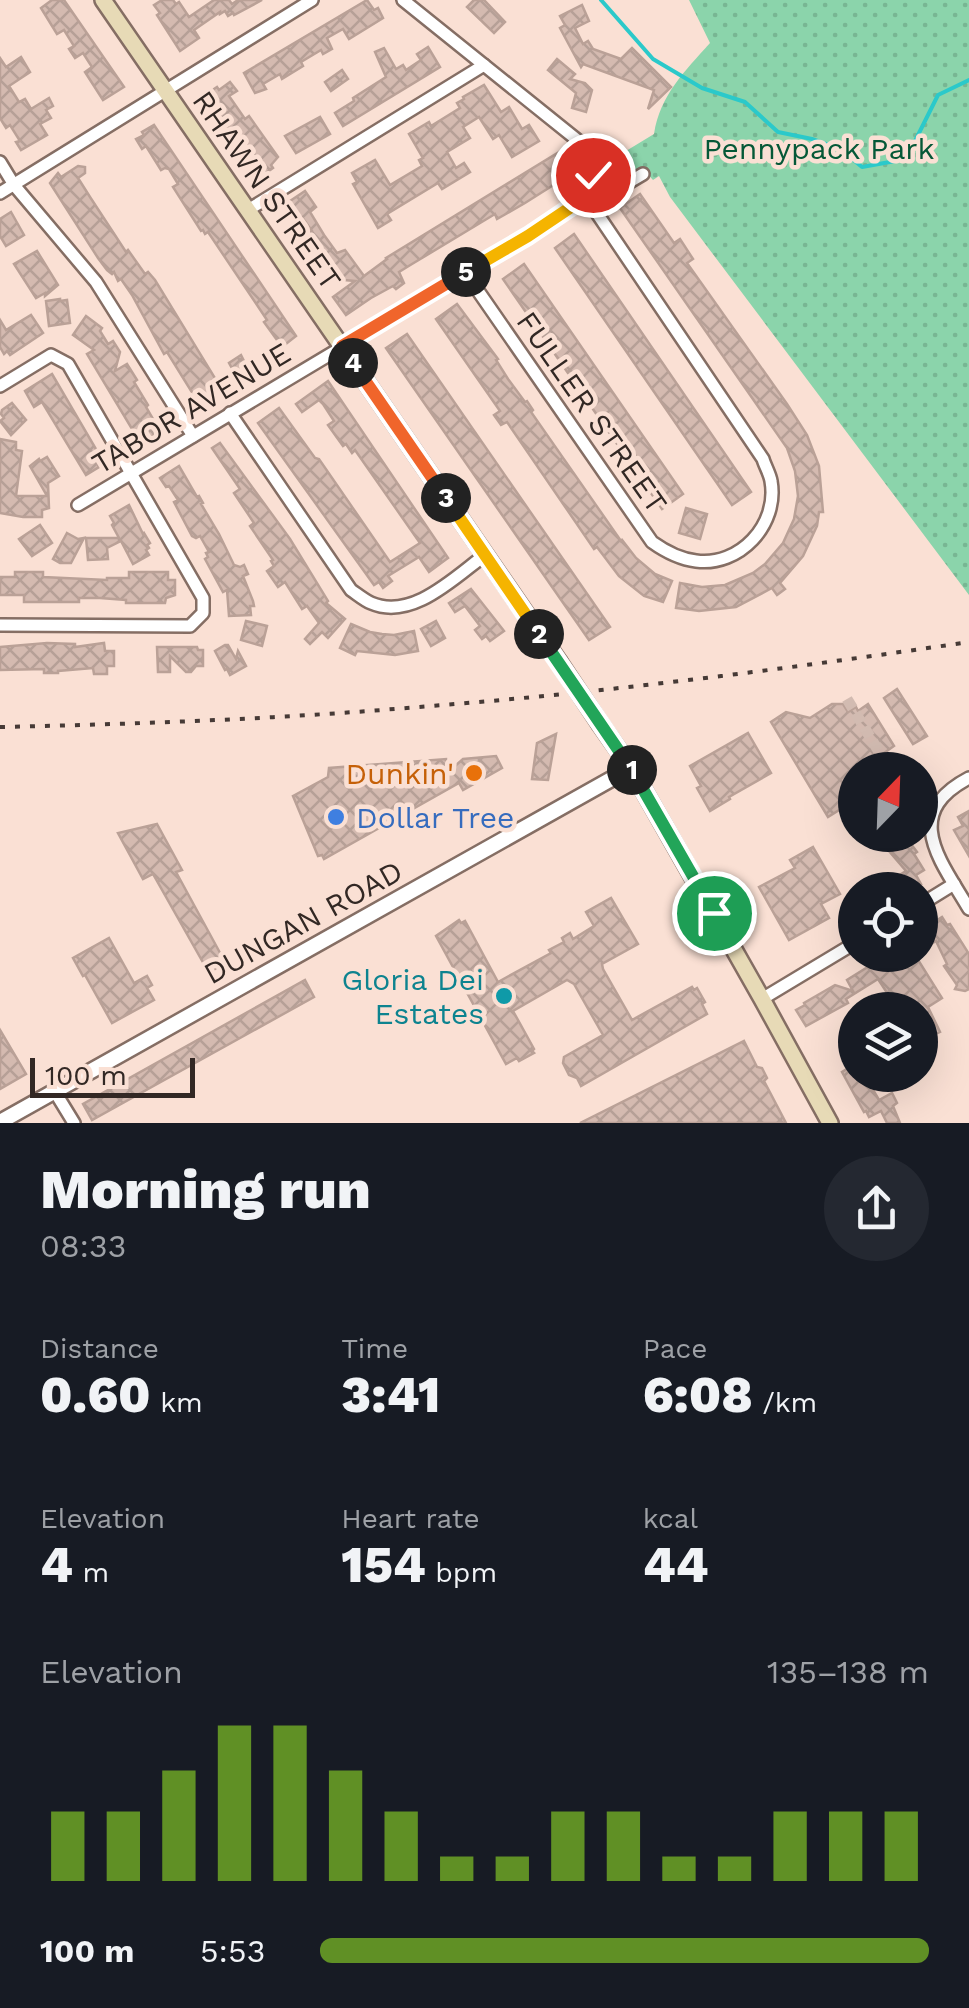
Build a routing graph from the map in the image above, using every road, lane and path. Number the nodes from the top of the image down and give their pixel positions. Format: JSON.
{"nodes":[{"id":1,"x":103,"y":0,"type":"edge"},
{"id":2,"x":312,"y":0,"type":"edge"},
{"id":3,"x":403,"y":0,"type":"edge"},
{"id":4,"x":484,"y":65,"type":"junction"},
{"id":5,"x":165,"y":91,"type":"junction"},
{"id":6,"x":0,"y":162,"type":"edge"},
{"id":7,"x":643,"y":174,"type":"dead end"},
{"id":8,"x":14,"y":185,"type":"junction"},
{"id":9,"x":0,"y":193,"type":"edge"},
{"id":10,"x":586,"y":197,"type":"junction"},
{"id":11,"x":248,"y":210,"type":"junction"},
{"id":12,"x":465,"y":272,"type":"junction"},
{"id":13,"x":342,"y":346,"type":"junction"},
{"id":14,"x":0,"y":386,"type":"edge"},
{"id":15,"x":230,"y":413,"type":"junction"},
{"id":16,"x":193,"y":436,"type":"junction"},
{"id":17,"x":131,"y":474,"type":"junction"},
{"id":18,"x":78,"y":505,"type":"dead end"},
{"id":19,"x":485,"y":554,"type":"junction"},
{"id":20,"x":0,"y":625,"type":"edge"},
{"id":21,"x":631,"y":768,"type":"junction"},
{"id":22,"x":969,"y":778,"type":"edge"},
{"id":23,"x":954,"y":884,"type":"junction"},
{"id":24,"x":938,"y":893,"type":"edge"},
{"id":25,"x":969,"y":909,"type":"edge"},
{"id":26,"x":838,"y":953,"type":"edge"},
{"id":27,"x":762,"y":999,"type":"junction"},
{"id":28,"x":56,"y":1092,"type":"junction"},
{"id":29,"x":0,"y":1122,"type":"edge"},
{"id":30,"x":74,"y":1123,"type":"edge"},
{"id":31,"x":830,"y":1123,"type":"edge"}],
"edges":[{"from":1,"to":5,"type":"main road","name":"RHAWN STREET"},
{"from":2,"to":5,"type":"street"},
{"from":3,"to":4,"type":"street"},
{"from":4,"to":10,"type":"street"},
{"from":4,"to":11,"type":"street"},
{"from":5,"to":8,"type":"street"},
{"from":5,"to":11,"type":"main road","name":"RHAWN STREET"},
{"from":6,"to":8,"type":"street"},
{"from":7,"to":10,"type":"street","name":"TABOR AVENUE"},
{"from":8,"to":9,"type":"street"},
{"from":8,"to":16,"type":"street"},
{"from":10,"to":12,"type":"street","name":"TABOR AVENUE"},
{"from":10,"to":12,"type":"street","name":"FULLER STREET"},
{"from":11,"to":13,"type":"main road","name":"RHAWN STREET"},
{"from":12,"to":13,"type":"street","name":"TABOR AVENUE"},
{"from":13,"to":15,"type":"street","name":"TABOR AVENUE"},
{"from":13,"to":19,"type":"main road","name":"RHAWN STREET"},
{"from":14,"to":17,"type":"street"},
{"from":15,"to":16,"type":"street","name":"TABOR AVENUE"},
{"from":15,"to":19,"type":"street"},
{"from":16,"to":17,"type":"street","name":"TABOR AVENUE"},
{"from":17,"to":18,"type":"street","name":"TABOR AVENUE"},
{"from":17,"to":20,"type":"street"},
{"from":19,"to":21,"type":"main road","name":"RHAWN STREET","bridge":true},
{"from":21,"to":27,"type":"main road","name":"RHAWN STREET"},
{"from":21,"to":28,"type":"street","name":"DUNGAN ROAD"},
{"from":22,"to":23,"type":"street"},
{"from":23,"to":24,"type":"street"},
{"from":23,"to":25,"type":"street"},
{"from":26,"to":27,"type":"street"},
{"from":27,"to":31,"type":"main road","name":"RHAWN STREET"},
{"from":28,"to":29,"type":"street","name":"DUNGAN ROAD"},
{"from":28,"to":30,"type":"street"}]}
